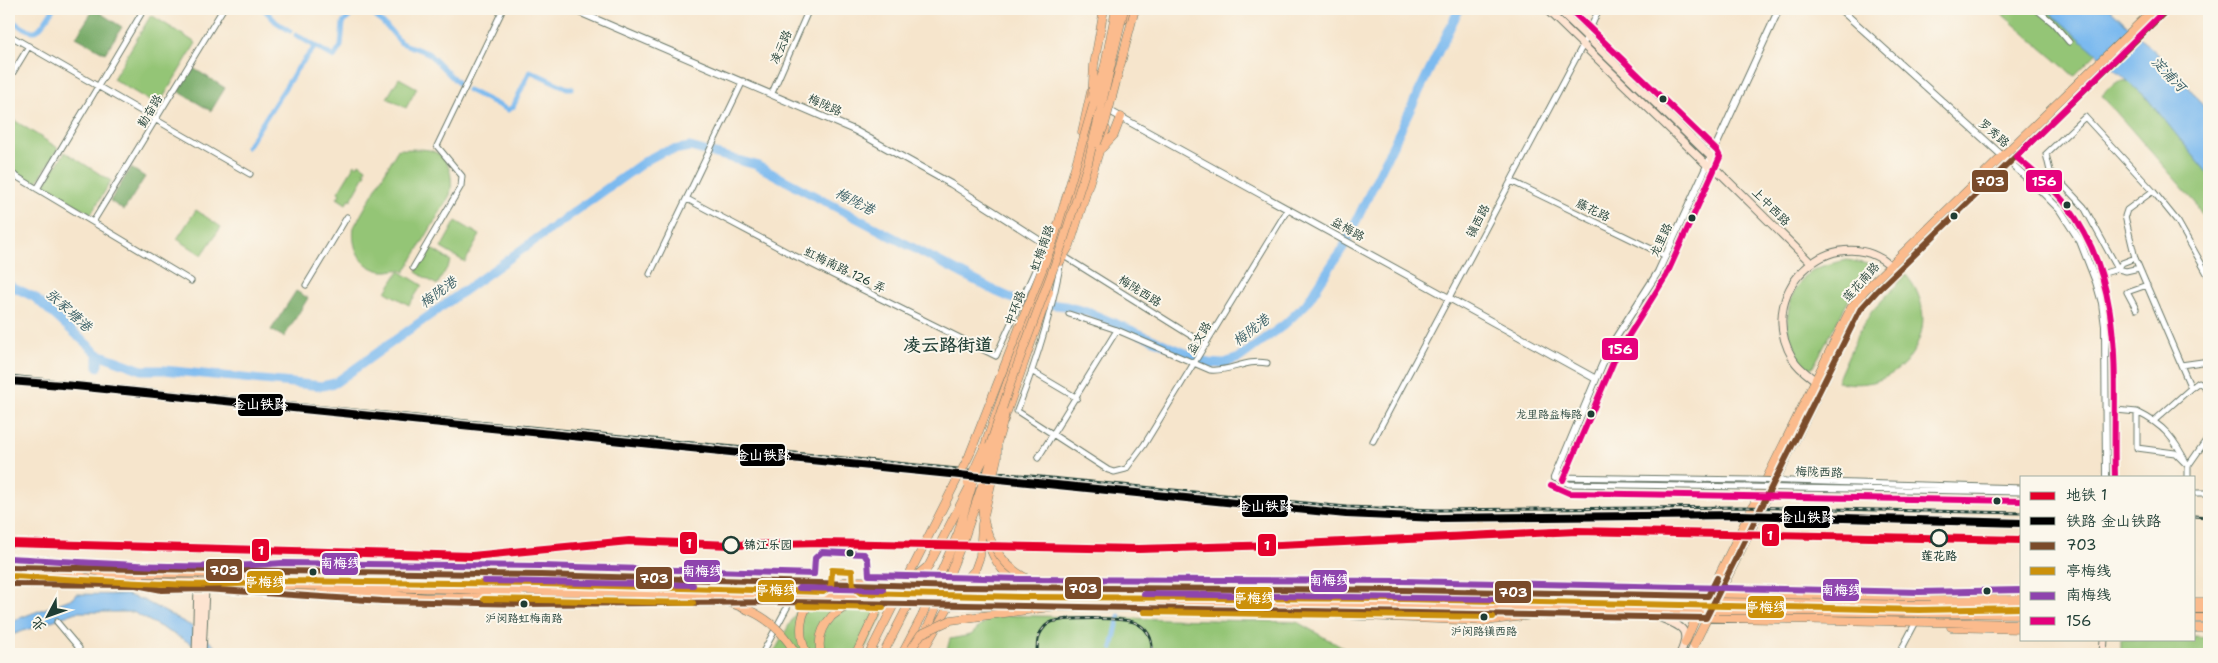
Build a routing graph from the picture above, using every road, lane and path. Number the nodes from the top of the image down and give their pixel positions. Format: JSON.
{"nodes":[{"id":1,"x":144,"y":9,"type":"edge"},
{"id":2,"x":223,"y":9,"type":"edge"},
{"id":3,"x":503,"y":9,"type":"edge"},
{"id":4,"x":572,"y":9,"type":"edge"},
{"id":5,"x":809,"y":9,"type":"edge"},
{"id":6,"x":1104,"y":9,"type":"edge"},
{"id":7,"x":1116,"y":9,"type":"edge"},
{"id":8,"x":1124,"y":9,"type":"edge"},
{"id":9,"x":1131,"y":9,"type":"edge"},
{"id":10,"x":1135,"y":9,"type":"edge"},
{"id":11,"x":1546,"y":9,"type":"edge"},
{"id":12,"x":1558,"y":9,"type":"edge"},
{"id":13,"x":1600,"y":9,"type":"edge"},
{"id":14,"x":1779,"y":9,"type":"edge"},
{"id":15,"x":1840,"y":9,"type":"edge"},
{"id":16,"x":2036,"y":9,"type":"edge"},
{"id":17,"x":2154,"y":9,"type":"edge"},
{"id":18,"x":2168,"y":9,"type":"edge"},
{"id":19,"x":1123,"y":20,"type":"junction"},
{"id":20,"x":9,"y":35,"type":"edge"},
{"id":21,"x":1587,"y":37,"type":"junction"},
{"id":22,"x":2069,"y":42,"type":"dead end"},
{"id":23,"x":1583,"y":45,"type":"junction"},
{"id":24,"x":29,"y":46,"type":"junction"},
{"id":25,"x":1114,"y":59,"type":"junction"},
{"id":26,"x":1116,"y":76,"type":"junction"},
{"id":27,"x":9,"y":79,"type":"edge"},
{"id":28,"x":743,"y":81,"type":"junction"},
{"id":29,"x":98,"y":86,"type":"junction"},
{"id":30,"x":772,"y":93,"type":"junction"},
{"id":31,"x":1100,"y":106,"type":"junction"},
{"id":32,"x":1091,"y":110,"type":"junction"},
{"id":33,"x":1121,"y":117,"type":"junction"},
{"id":34,"x":157,"y":120,"type":"junction"},
{"id":35,"x":1100,"y":149,"type":"junction"},
{"id":36,"x":2003,"y":156,"type":"junction"},
{"id":37,"x":1711,"y":157,"type":"junction"},
{"id":38,"x":1088,"y":163,"type":"junction"},
{"id":39,"x":2010,"y":163,"type":"junction"},
{"id":40,"x":1712,"y":167,"type":"junction"},
{"id":41,"x":9,"y":172,"type":"edge"},
{"id":42,"x":250,"y":174,"type":"dead end"},
{"id":43,"x":1511,"y":181,"type":"junction"},
{"id":44,"x":37,"y":189,"type":"junction"},
{"id":45,"x":1087,"y":189,"type":"junction"},
{"id":46,"x":2153,"y":191,"type":"junction"},
{"id":47,"x":1074,"y":192,"type":"junction"},
{"id":48,"x":687,"y":199,"type":"junction"},
{"id":49,"x":1063,"y":202,"type":"junction"},
{"id":50,"x":1075,"y":203,"type":"junction"},
{"id":51,"x":1288,"y":209,"type":"junction"},
{"id":52,"x":347,"y":217,"type":"dead end"},
{"id":53,"x":93,"y":222,"type":"junction"},
{"id":54,"x":1052,"y":248,"type":"junction"},
{"id":55,"x":1062,"y":255,"type":"junction"},
{"id":56,"x":1666,"y":256,"type":"junction"},
{"id":57,"x":2135,"y":258,"type":"junction"},
{"id":58,"x":1810,"y":262,"type":"junction"},
{"id":59,"x":413,"y":268,"type":"dead end"},
{"id":60,"x":1894,"y":268,"type":"junction"},
{"id":61,"x":2139,"y":268,"type":"junction"},
{"id":62,"x":2118,"y":269,"type":"junction"},
{"id":63,"x":650,"y":274,"type":"dead end"},
{"id":64,"x":2094,"y":276,"type":"junction"},
{"id":65,"x":2209,"y":277,"type":"edge"},
{"id":66,"x":191,"y":281,"type":"dead end"},
{"id":67,"x":306,"y":285,"type":"dead end"},
{"id":68,"x":2147,"y":285,"type":"junction"},
{"id":69,"x":1449,"y":298,"type":"junction"},
{"id":70,"x":2136,"y":309,"type":"dead end"},
{"id":71,"x":1069,"y":314,"type":"dead end"},
{"id":72,"x":1117,"y":330,"type":"junction"},
{"id":73,"x":1206,"y":345,"type":"junction"},
{"id":74,"x":2209,"y":361,"type":"edge"},
{"id":75,"x":1267,"y":363,"type":"dead end"},
{"id":76,"x":1194,"y":364,"type":"junction"},
{"id":77,"x":2181,"y":365,"type":"junction"},
{"id":78,"x":1033,"y":372,"type":"junction"},
{"id":79,"x":1596,"y":379,"type":"junction"},
{"id":80,"x":1815,"y":380,"type":"junction"},
{"id":81,"x":1010,"y":385,"type":"junction"},
{"id":82,"x":2191,"y":388,"type":"junction"},
{"id":83,"x":2209,"y":391,"type":"edge"},
{"id":84,"x":1077,"y":398,"type":"junction"},
{"id":85,"x":2105,"y":409,"type":"junction"},
{"id":86,"x":2137,"y":412,"type":"junction"},
{"id":87,"x":2155,"y":420,"type":"junction"},
{"id":88,"x":1053,"y":434,"type":"junction"},
{"id":89,"x":2209,"y":436,"type":"edge"},
{"id":90,"x":996,"y":441,"type":"junction"},
{"id":91,"x":1373,"y":442,"type":"dead end"},
{"id":92,"x":984,"y":448,"type":"junction"},
{"id":93,"x":1038,"y":458,"type":"dead end"},
{"id":94,"x":2188,"y":466,"type":"junction"},
{"id":95,"x":2106,"y":476,"type":"edge"},
{"id":96,"x":2188,"y":476,"type":"edge"},
{"id":97,"x":1555,"y":477,"type":"junction"},
{"id":98,"x":2020,"y":488,"type":"edge"},
{"id":99,"x":2020,"y":492,"type":"edge"},
{"id":100,"x":2196,"y":493,"type":"edge"},
{"id":101,"x":2209,"y":493,"type":"edge"},
{"id":102,"x":982,"y":524,"type":"junction"},
{"id":103,"x":9,"y":558,"type":"edge"},
{"id":104,"x":9,"y":567,"type":"edge"},
{"id":105,"x":9,"y":571,"type":"edge"},
{"id":106,"x":105,"y":573,"type":"junction"},
{"id":107,"x":201,"y":574,"type":"junction"},
{"id":108,"x":262,"y":574,"type":"junction"},
{"id":109,"x":541,"y":575,"type":"junction"},
{"id":110,"x":525,"y":576,"type":"junction"},
{"id":111,"x":9,"y":579,"type":"edge"},
{"id":112,"x":9,"y":584,"type":"edge"},
{"id":113,"x":891,"y":585,"type":"junction"},
{"id":114,"x":310,"y":586,"type":"junction"},
{"id":115,"x":960,"y":587,"type":"junction"},
{"id":116,"x":201,"y":588,"type":"junction"},
{"id":117,"x":1021,"y":588,"type":"junction"},
{"id":118,"x":280,"y":589,"type":"junction"},
{"id":119,"x":299,"y":589,"type":"junction"},
{"id":120,"x":1062,"y":590,"type":"junction"},
{"id":121,"x":245,"y":592,"type":"junction"},
{"id":122,"x":665,"y":592,"type":"junction"},
{"id":123,"x":521,"y":594,"type":"junction"},
{"id":124,"x":612,"y":594,"type":"junction"},
{"id":125,"x":702,"y":594,"type":"junction"},
{"id":126,"x":655,"y":595,"type":"junction"},
{"id":127,"x":945,"y":596,"type":"junction"},
{"id":128,"x":1708,"y":596,"type":"junction"},
{"id":129,"x":1093,"y":597,"type":"junction"},
{"id":130,"x":1718,"y":597,"type":"junction"},
{"id":131,"x":324,"y":598,"type":"junction"},
{"id":132,"x":871,"y":598,"type":"junction"},
{"id":133,"x":598,"y":599,"type":"junction"},
{"id":134,"x":2020,"y":600,"type":"edge"},
{"id":135,"x":1919,"y":601,"type":"junction"},
{"id":136,"x":790,"y":602,"type":"junction"},
{"id":137,"x":2196,"y":602,"type":"edge"},
{"id":138,"x":2209,"y":602,"type":"edge"},
{"id":139,"x":616,"y":603,"type":"junction"},
{"id":140,"x":643,"y":603,"type":"junction"},
{"id":141,"x":880,"y":604,"type":"junction"},
{"id":142,"x":948,"y":606,"type":"junction"},
{"id":143,"x":1296,"y":606,"type":"junction"},
{"id":144,"x":2020,"y":606,"type":"edge"},
{"id":145,"x":1145,"y":609,"type":"junction"},
{"id":146,"x":2196,"y":609,"type":"edge"},
{"id":147,"x":2209,"y":609,"type":"edge"},
{"id":148,"x":1540,"y":614,"type":"junction"},
{"id":149,"x":2020,"y":614,"type":"edge"},
{"id":150,"x":1658,"y":617,"type":"junction"},
{"id":151,"x":1696,"y":618,"type":"junction"},
{"id":152,"x":1706,"y":618,"type":"junction"},
{"id":153,"x":2196,"y":618,"type":"edge"},
{"id":154,"x":2209,"y":618,"type":"edge"},
{"id":155,"x":1918,"y":620,"type":"junction"},
{"id":156,"x":57,"y":622,"type":"dead end"},
{"id":157,"x":2020,"y":624,"type":"edge"},
{"id":158,"x":2196,"y":628,"type":"edge"},
{"id":159,"x":2209,"y":628,"type":"edge"},
{"id":160,"x":2020,"y":629,"type":"edge"},
{"id":161,"x":2104,"y":640,"type":"edge"},
{"id":162,"x":1685,"y":643,"type":"junction"},
{"id":163,"x":1694,"y":644,"type":"joint"},
{"id":164,"x":198,"y":653,"type":"edge"},
{"id":165,"x":74,"y":654,"type":"edge"},
{"id":166,"x":762,"y":654,"type":"edge"},
{"id":167,"x":796,"y":654,"type":"edge"},
{"id":168,"x":807,"y":654,"type":"edge"},
{"id":169,"x":821,"y":654,"type":"edge"},
{"id":170,"x":856,"y":654,"type":"edge"},
{"id":171,"x":869,"y":654,"type":"edge"},
{"id":172,"x":883,"y":654,"type":"edge"},
{"id":173,"x":902,"y":654,"type":"edge"},
{"id":174,"x":908,"y":654,"type":"edge"},
{"id":175,"x":913,"y":654,"type":"edge"},
{"id":176,"x":921,"y":654,"type":"edge"},
{"id":177,"x":1680,"y":654,"type":"edge"},
{"id":178,"x":1690,"y":654,"type":"edge"},
{"id":179,"x":1899,"y":654,"type":"edge"},
{"id":180,"x":2103,"y":654,"type":"edge"}],
"edges":[{"from":1,"to":29,"type":"street"},
{"from":2,"to":34,"type":"street","name":"勤奋路"},
{"from":3,"to":59,"type":"street"},
{"from":4,"to":28,"type":"street","name":"梅陇路"},
{"from":5,"to":30,"type":"street","name":"凌云路"},
{"from":6,"to":31,"type":"main road","name":"虹梅南路"},
{"from":6,"to":32,"type":"main road","bridge":true},
{"from":7,"to":31,"type":"main road","name":"虹梅南路"},
{"from":7,"to":32,"type":"main road","name":"中环路","bridge":true},
{"from":8,"to":19,"type":"main road","name":"虹梅南路"},
{"from":8,"to":38,"type":"main road","name":"中环路","bridge":true},
{"from":9,"to":19,"type":"main road"},
{"from":9,"to":26,"type":"main road","name":"虹梅南路"},
{"from":10,"to":38,"type":"main road","bridge":true},
{"from":11,"to":23,"type":"main road","name":"上中西路"},
{"from":12,"to":21,"type":"main road","name":"上中西路"},
{"from":13,"to":21,"type":"street","name":"镇西路"},
{"from":14,"to":37,"type":"street"},
{"from":15,"to":36,"type":"street","name":"罗秀路"},
{"from":16,"to":22,"type":"street"},
{"from":17,"to":36,"type":"main road","name":"莲花南路"},
{"from":18,"to":39,"type":"main road","name":"莲花南路"},
{"from":19,"to":25,"type":"main road","name":"虹梅南路"},
{"from":20,"to":24,"type":"street"},
{"from":21,"to":23,"type":"street","name":"镇西路"},
{"from":21,"to":37,"type":"main road","name":"上中西路"},
{"from":23,"to":40,"type":"main road","name":"上中西路"},
{"from":23,"to":43,"type":"street","name":"镇西路"},
{"from":24,"to":27,"type":"street"},
{"from":24,"to":29,"type":"street"},
{"from":25,"to":26,"type":"main road"},
{"from":25,"to":31,"type":"main road","name":"虹梅南路"},
{"from":26,"to":31,"type":"main road","name":"虹梅南路"},
{"from":28,"to":30,"type":"street","name":"梅陇路"},
{"from":28,"to":48,"type":"street"},
{"from":29,"to":34,"type":"street"},
{"from":29,"to":44,"type":"street"},
{"from":30,"to":54,"type":"street","name":"梅陇路"},
{"from":31,"to":33,"type":"street","name":"益梅路"},
{"from":31,"to":35,"type":"main road","name":"虹梅南路"},
{"from":31,"to":47,"type":"main road","name":"虹梅南路"},
{"from":31,"to":49,"type":"main road","name":"虹梅南路"},
{"from":31,"to":50,"type":"main road","name":"虹梅南路"},
{"from":32,"to":171,"type":"main road","name":"中环路","bridge":true},
{"from":33,"to":35,"type":"main road"},
{"from":33,"to":51,"type":"street","name":"益梅路"},
{"from":34,"to":42,"type":"street"},
{"from":34,"to":53,"type":"street","name":"勤奋路"},
{"from":35,"to":45,"type":"main road","name":"虹梅南路"},
{"from":36,"to":39,"type":"street","name":"罗秀路"},
{"from":36,"to":60,"type":"main road","name":"莲花南路"},
{"from":37,"to":40,"type":"main road","name":"上中西路"},
{"from":38,"to":81,"type":"main road","name":"中环路","bridge":true},
{"from":39,"to":60,"type":"main road","name":"莲花南路"},
{"from":39,"to":64,"type":"street","name":"罗秀路"},
{"from":40,"to":56,"type":"street","name":"龙里路"},
{"from":40,"to":58,"type":"main road","name":"上中西路"},
{"from":41,"to":44,"type":"street"},
{"from":43,"to":56,"type":"street","name":"藤花路"},
{"from":43,"to":69,"type":"street","name":"镇西路"},
{"from":44,"to":53,"type":"street"},
{"from":45,"to":50,"type":"main road"},
{"from":45,"to":55,"type":"main road","name":"虹梅南路"},
{"from":46,"to":57,"type":"street"},
{"from":46,"to":62,"type":"street"},
{"from":46,"to":65,"type":"street"},
{"from":47,"to":49,"type":"main road"},
{"from":47,"to":54,"type":"main road","name":"虹梅南路"},
{"from":48,"to":54,"type":"street","name":"虹梅南路 126 弄"},
{"from":48,"to":63,"type":"street"},
{"from":49,"to":54,"type":"main road","name":"虹梅南路"},
{"from":50,"to":55,"type":"main road","name":"虹梅南路"},
{"from":51,"to":69,"type":"street","name":"益梅路"},
{"from":51,"to":73,"type":"street","name":"益文路"},
{"from":52,"to":67,"type":"street"},
{"from":53,"to":66,"type":"street"},
{"from":54,"to":92,"type":"main road","name":"虹梅南路","bridge":true},
{"from":55,"to":73,"type":"street","name":"梅陇西路"},
{"from":55,"to":78,"type":"street"},
{"from":55,"to":90,"type":"main road","name":"虹梅南路","bridge":true},
{"from":56,"to":79,"type":"street","name":"龙里路"},
{"from":57,"to":61,"type":"street"},
{"from":57,"to":62,"type":"street"},
{"from":58,"to":60,"type":"main road"},
{"from":58,"to":80,"type":"main road"},
{"from":60,"to":80,"type":"main road","name":"莲花南路"},
{"from":60,"to":130,"type":"main road","name":"莲花南路"},
{"from":61,"to":62,"type":"street"},
{"from":61,"to":68,"type":"street"},
{"from":62,"to":64,"type":"street"},
{"from":64,"to":85,"type":"street","name":"罗秀路"},
{"from":68,"to":70,"type":"street"},
{"from":68,"to":77,"type":"street"},
{"from":69,"to":79,"type":"street","name":"益梅路"},
{"from":69,"to":91,"type":"street","name":"镇西路"},
{"from":71,"to":72,"type":"street"},
{"from":72,"to":76,"type":"street"},
{"from":72,"to":84,"type":"street"},
{"from":73,"to":76,"type":"street","name":"益文路"},
{"from":74,"to":77,"type":"street"},
{"from":75,"to":76,"type":"street"},
{"from":76,"to":88,"type":"street","name":"益文路"},
{"from":77,"to":82,"type":"street"},
{"from":78,"to":84,"type":"street"},
{"from":78,"to":88,"type":"street"},
{"from":79,"to":97,"type":"street","name":"龙里路"},
{"from":80,"to":128,"type":"main road","name":"莲花南路"},
{"from":81,"to":120,"type":"main road","bridge":true},
{"from":81,"to":172,"type":"main road","name":"中环路","bridge":true},
{"from":82,"to":83,"type":"street"},
{"from":82,"to":87,"type":"street"},
{"from":84,"to":88,"type":"street"},
{"from":85,"to":86,"type":"street"},
{"from":85,"to":95,"type":"street","name":"罗秀路"},
{"from":86,"to":87,"type":"street"},
{"from":86,"to":94,"type":"street"},
{"from":87,"to":94,"type":"street"},
{"from":88,"to":93,"type":"street"},
{"from":89,"to":94,"type":"street"},
{"from":90,"to":102,"type":"main road","bridge":true},
{"from":90,"to":175,"type":"main road","name":"虹梅南路","bridge":true},
{"from":92,"to":122,"type":"main road","bridge":true},
{"from":92,"to":173,"type":"main road","name":"虹梅南路","bridge":true},
{"from":94,"to":96,"type":"street"},
{"from":97,"to":98,"type":"street","name":"梅陇西路","bridge":true},
{"from":97,"to":99,"type":"street","bridge":true},
{"from":100,"to":101,"type":"street"},
{"from":102,"to":117,"type":"main road","bridge":true},
{"from":102,"to":127,"type":"main road","bridge":true},
{"from":103,"to":106,"type":"main road","bridge":true},
{"from":104,"to":107,"type":"main road"},
{"from":105,"to":106,"type":"main road","bridge":true},
{"from":106,"to":108,"type":"main road","bridge":true},
{"from":107,"to":110,"type":"main road"},
{"from":107,"to":116,"type":"main road"},
{"from":108,"to":109,"type":"main road","bridge":true},
{"from":108,"to":129,"type":"main road","bridge":true},
{"from":109,"to":110,"type":"main road"},
{"from":109,"to":113,"type":"main road"},
{"from":110,"to":122,"type":"main road"},
{"from":111,"to":114,"type":"main road","bridge":true},
{"from":112,"to":116,"type":"main road"},
{"from":113,"to":115,"type":"main road"},
{"from":113,"to":141,"type":"main road"},
{"from":114,"to":123,"type":"main road","bridge":true},
{"from":114,"to":125,"type":"main road","bridge":true},
{"from":115,"to":117,"type":"main road"},
{"from":115,"to":142,"type":"main road"},
{"from":116,"to":118,"type":"main road"},
{"from":116,"to":121,"type":"main road"},
{"from":116,"to":164,"type":"main road"},
{"from":117,"to":128,"type":"main road"},
{"from":118,"to":119,"type":"main road"},
{"from":118,"to":121,"type":"main road"},
{"from":119,"to":123,"type":"main road"},
{"from":119,"to":131,"type":"main road"},
{"from":120,"to":129,"type":"main road","bridge":true},
{"from":120,"to":168,"type":"main road","bridge":true},
{"from":121,"to":131,"type":"main road"},
{"from":122,"to":126,"type":"main road"},
{"from":122,"to":127,"type":"main road","bridge":true},
{"from":123,"to":124,"type":"main road"},
{"from":123,"to":133,"type":"main road"},
{"from":124,"to":126,"type":"main road"},
{"from":124,"to":133,"type":"main road"},
{"from":125,"to":132,"type":"main road","bridge":true},
{"from":125,"to":167,"type":"main road","bridge":true},
{"from":126,"to":140,"type":"main road"},
{"from":127,"to":129,"type":"main road","bridge":true},
{"from":128,"to":130,"type":"main road"},
{"from":128,"to":151,"type":"main road","name":"莲花南路"},
{"from":129,"to":132,"type":"main road","bridge":true},
{"from":129,"to":143,"type":"main road","bridge":true},
{"from":129,"to":144,"type":"main road","bridge":true},
{"from":129,"to":145,"type":"main road"},
{"from":129,"to":174,"type":"main road","bridge":true},
{"from":130,"to":135,"type":"main road"},
{"from":130,"to":152,"type":"main road","name":"莲花南路"},
{"from":131,"to":139,"type":"main road"},
{"from":132,"to":169,"type":"main road","bridge":true},
{"from":133,"to":139,"type":"main road"},
{"from":134,"to":135,"type":"main road"},
{"from":135,"to":155,"type":"street"},
{"from":136,"to":140,"type":"main road"},
{"from":136,"to":141,"type":"main road"},
{"from":136,"to":166,"type":"street"},
{"from":137,"to":138,"type":"main road"},
{"from":139,"to":140,"type":"main road"},
{"from":141,"to":142,"type":"main road"},
{"from":141,"to":170,"type":"main road"},
{"from":142,"to":145,"type":"main road"},
{"from":142,"to":176,"type":"main road"},
{"from":143,"to":148,"type":"main road","bridge":true},
{"from":143,"to":149,"type":"main road","bridge":true},
{"from":145,"to":148,"type":"main road"},
{"from":146,"to":147,"type":"main road"},
{"from":148,"to":150,"type":"main road"},
{"from":150,"to":151,"type":"main road"},
{"from":150,"to":162,"type":"main road"},
{"from":151,"to":152,"type":"main road"},
{"from":151,"to":162,"type":"main road","name":"莲花南路"},
{"from":152,"to":155,"type":"main road"},
{"from":152,"to":163,"type":"main road","name":"莲花南路"},
{"from":153,"to":154,"type":"main road"},
{"from":155,"to":157,"type":"main road"},
{"from":155,"to":160,"type":"main road"},
{"from":155,"to":179,"type":"street"},
{"from":156,"to":165,"type":"street"},
{"from":158,"to":159,"type":"main road"},
{"from":161,"to":180,"type":"main road"},
{"from":162,"to":177,"type":"main road"},
{"from":163,"to":178,"type":"main road"}]}
